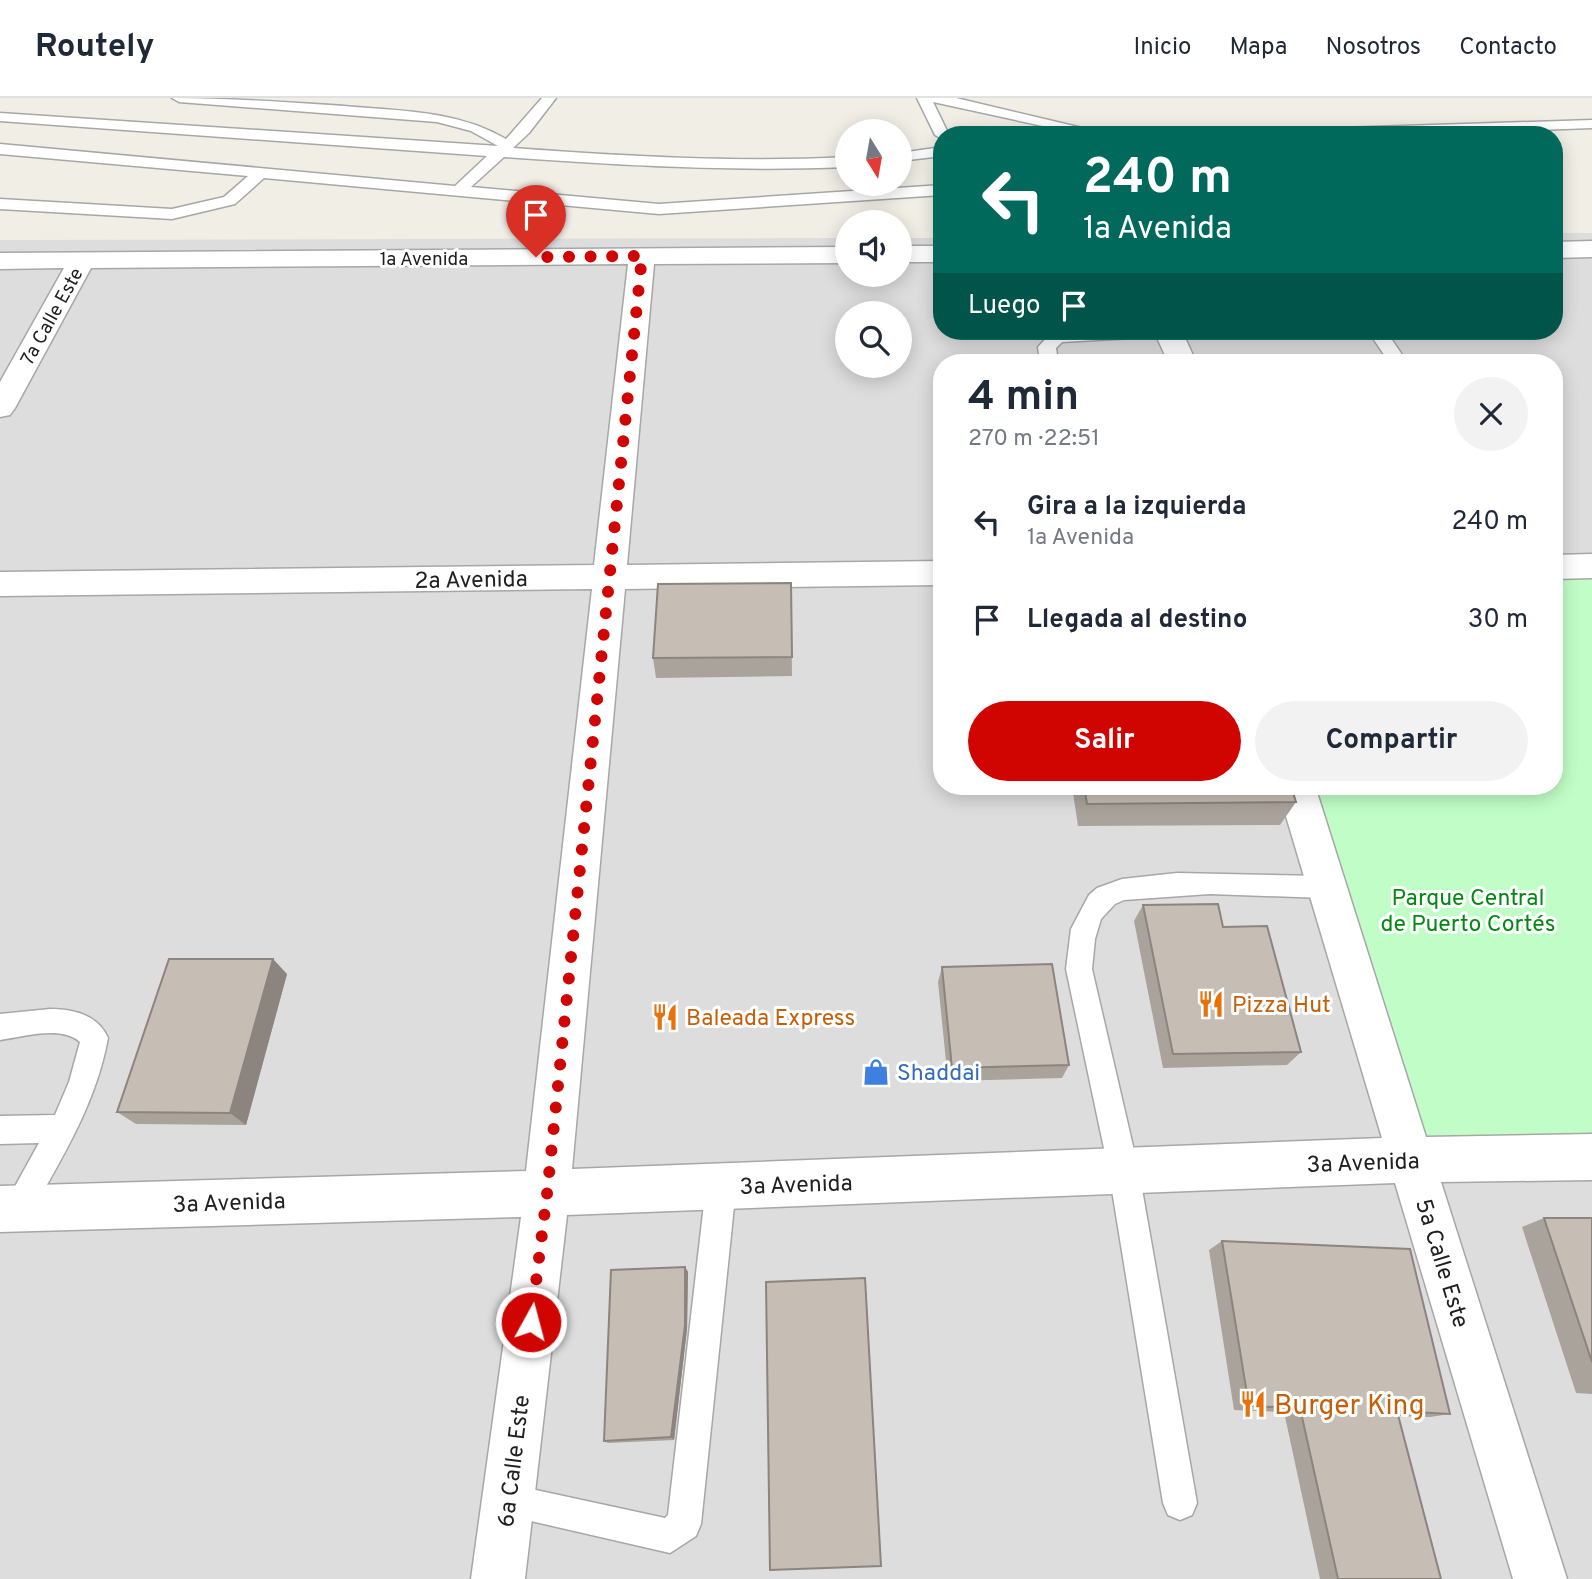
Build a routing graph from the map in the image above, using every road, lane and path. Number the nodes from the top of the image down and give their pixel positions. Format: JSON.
{"nodes":[{"id":1,"x":179,"y":98,"type":"edge"},
{"id":2,"x":549,"y":98,"type":"edge"},
{"id":3,"x":924,"y":98,"type":"edge"},
{"id":4,"x":936,"y":98,"type":"edge"},
{"id":5,"x":0,"y":117,"type":"edge"},
{"id":6,"x":1592,"y":124,"type":"edge"},
{"id":7,"x":938,"y":126,"type":"edge"},
{"id":8,"x":1064,"y":126,"type":"edge"},
{"id":9,"x":1529,"y":126,"type":"edge"},
{"id":10,"x":0,"y":149,"type":"edge"},
{"id":11,"x":502,"y":149,"type":"junction"},
{"id":12,"x":933,"y":152,"type":"edge"},
{"id":13,"x":912,"y":155,"type":"edge"},
{"id":14,"x":835,"y":163,"type":"edge"},
{"id":15,"x":259,"y":174,"type":"junction"},
{"id":16,"x":933,"y":191,"type":"edge"},
{"id":17,"x":457,"y":192,"type":"junction"},
{"id":18,"x":0,"y":204,"type":"edge"},
{"id":19,"x":1592,"y":249,"type":"edge"},
{"id":20,"x":1563,"y":250,"type":"edge"},
{"id":21,"x":912,"y":254,"type":"edge"},
{"id":22,"x":933,"y":254,"type":"edge"},
{"id":23,"x":835,"y":255,"type":"edge"},
{"id":24,"x":642,"y":256,"type":"junction"},
{"id":25,"x":82,"y":260,"type":"junction"},
{"id":26,"x":0,"y":261,"type":"edge"},
{"id":27,"x":0,"y":408,"type":"edge"},
{"id":28,"x":1592,"y":566,"type":"edge"},
{"id":29,"x":1563,"y":567,"type":"edge"},
{"id":30,"x":933,"y":573,"type":"edge"},
{"id":31,"x":610,"y":578,"type":"junction"},
{"id":32,"x":0,"y":584,"type":"edge"},
{"id":33,"x":1299,"y":795,"type":"edge"},
{"id":34,"x":1325,"y":887,"type":"junction"},
{"id":35,"x":1,"y":1029,"type":"edge"},
{"id":36,"x":61,"y":1129,"type":"junction"},
{"id":37,"x":0,"y":1130,"type":"edge"},
{"id":38,"x":1592,"y":1157,"type":"edge"},
{"id":39,"x":1411,"y":1160,"type":"junction"},
{"id":40,"x":1124,"y":1172,"type":"junction"},
{"id":41,"x":722,"y":1187,"type":"junction"},
{"id":42,"x":547,"y":1194,"type":"junction"},
{"id":43,"x":9,"y":1209,"type":"edge"},
{"id":44,"x":508,"y":1501,"type":"junction"},
{"id":45,"x":1180,"y":1503,"type":"dead end"},
{"id":46,"x":498,"y":1579,"type":"edge"},
{"id":47,"x":1540,"y":1579,"type":"edge"}],
"edges":[{"from":1,"to":11,"type":"lane"},
{"from":2,"to":11,"type":"lane"},
{"from":3,"to":7,"type":"lane"},
{"from":4,"to":8,"type":"lane"},
{"from":5,"to":11,"type":"lane"},
{"from":6,"to":9,"type":"lane"},
{"from":10,"to":15,"type":"lane"},
{"from":11,"to":14,"type":"lane"},
{"from":11,"to":17,"type":"lane"},
{"from":12,"to":13,"type":"lane"},
{"from":15,"to":17,"type":"lane"},
{"from":15,"to":18,"type":"lane"},
{"from":16,"to":17,"type":"lane"},
{"from":19,"to":20,"type":"street"},
{"from":21,"to":22,"type":"street"},
{"from":23,"to":24,"type":"street","name":"1a Avenida"},
{"from":24,"to":25,"type":"street","name":"1a Avenida"},
{"from":24,"to":31,"type":"street","name":"6a Calle Este"},
{"from":25,"to":26,"type":"street","name":"1a Avenida"},
{"from":25,"to":27,"type":"street","name":"7a Calle Este"},
{"from":28,"to":29,"type":"street"},
{"from":30,"to":31,"type":"street","name":"2a Avenida"},
{"from":31,"to":32,"type":"street","name":"2a Avenida"},
{"from":31,"to":42,"type":"street","name":"6a Calle Este"},
{"from":33,"to":34,"type":"street","name":"5a Calle Este"},
{"from":34,"to":39,"type":"street","name":"5a Calle Este"},
{"from":34,"to":40,"type":"lane"},
{"from":35,"to":36,"type":"lane"},
{"from":36,"to":37,"type":"lane"},
{"from":36,"to":43,"type":"lane"},
{"from":38,"to":39,"type":"street","name":"3a Avenida"},
{"from":39,"to":40,"type":"street","name":"3a Avenida"},
{"from":39,"to":47,"type":"street","name":"5a Calle Este"},
{"from":40,"to":41,"type":"street","name":"3a Avenida"},
{"from":40,"to":45,"type":"lane"},
{"from":41,"to":42,"type":"street","name":"3a Avenida"},
{"from":41,"to":44,"type":"lane"},
{"from":42,"to":43,"type":"street","name":"3a Avenida"},
{"from":42,"to":44,"type":"street","name":"6a Calle Este"},
{"from":44,"to":46,"type":"street","name":"6a Calle Este"}]}
